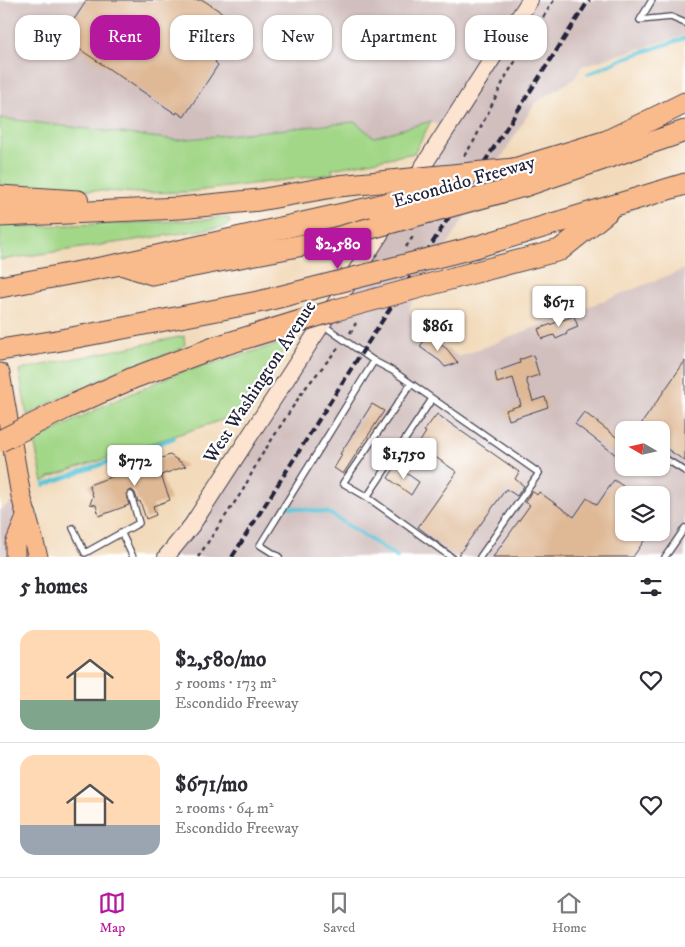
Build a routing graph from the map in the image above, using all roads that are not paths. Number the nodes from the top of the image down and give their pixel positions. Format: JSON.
{"nodes":[{"id":1,"x":530,"y":0,"type":"edge"},
{"id":2,"x":652,"y":0,"type":"edge"},
{"id":3,"x":685,"y":23,"type":"edge"},
{"id":4,"x":685,"y":104,"type":"edge"},
{"id":5,"x":685,"y":131,"type":"edge"},
{"id":6,"x":522,"y":173,"type":"junction"},
{"id":7,"x":685,"y":184,"type":"edge"},
{"id":8,"x":0,"y":196,"type":"edge"},
{"id":9,"x":617,"y":204,"type":"junction"},
{"id":10,"x":23,"y":206,"type":"junction"},
{"id":11,"x":0,"y":216,"type":"edge"},
{"id":12,"x":121,"y":264,"type":"junction"},
{"id":13,"x":0,"y":287,"type":"edge"},
{"id":14,"x":322,"y":324,"type":"junction"},
{"id":15,"x":0,"y":350,"type":"edge"},
{"id":16,"x":374,"y":361,"type":"junction"},
{"id":17,"x":0,"y":373,"type":"edge"},
{"id":18,"x":411,"y":384,"type":"junction"},
{"id":19,"x":432,"y":399,"type":"junction"},
{"id":20,"x":0,"y":441,"type":"edge"},
{"id":21,"x":670,"y":462,"type":"edge"},
{"id":22,"x":685,"y":471,"type":"edge"},
{"id":23,"x":131,"y":495,"type":"dead end"},
{"id":24,"x":367,"y":497,"type":"junction"},
{"id":25,"x":26,"y":515,"type":"junction"},
{"id":26,"x":73,"y":528,"type":"dead end"},
{"id":27,"x":685,"y":528,"type":"edge"},
{"id":28,"x":122,"y":532,"type":"junction"},
{"id":29,"x":15,"y":557,"type":"edge"},
{"id":30,"x":38,"y":557,"type":"edge"},
{"id":31,"x":134,"y":557,"type":"edge"},
{"id":32,"x":166,"y":557,"type":"edge"},
{"id":33,"x":279,"y":557,"type":"edge"},
{"id":34,"x":451,"y":557,"type":"edge"},
{"id":35,"x":480,"y":557,"type":"edge"},
{"id":36,"x":665,"y":557,"type":"edge"}],
"edges":[{"from":1,"to":14,"type":"street","name":"West Washington Avenue"},
{"from":2,"to":3,"type":"lane"},
{"from":4,"to":6,"type":"highway","name":"Escondido Freeway"},
{"from":5,"to":6,"type":"highway"},
{"from":6,"to":10,"type":"highway","bridge":true},
{"from":6,"to":12,"type":"highway","name":"Escondido Freeway","bridge":true},
{"from":6,"to":12,"type":"highway","bridge":true},
{"from":7,"to":9,"type":"highway"},
{"from":8,"to":10,"type":"highway"},
{"from":9,"to":15,"type":"highway","bridge":true},
{"from":9,"to":20,"type":"highway","bridge":true},
{"from":10,"to":11,"type":"highway"},
{"from":12,"to":13,"type":"highway","name":"Escondido Freeway"},
{"from":14,"to":16,"type":"lane"},
{"from":14,"to":32,"type":"street","name":"West Washington Avenue"},
{"from":16,"to":18,"type":"lane"},
{"from":16,"to":33,"type":"lane"},
{"from":17,"to":25,"type":"main road"},
{"from":18,"to":19,"type":"lane"},
{"from":18,"to":24,"type":"lane"},
{"from":19,"to":24,"type":"lane"},
{"from":19,"to":35,"type":"lane"},
{"from":21,"to":22,"type":"lane"},
{"from":23,"to":28,"type":"lane"},
{"from":24,"to":34,"type":"lane"},
{"from":25,"to":29,"type":"main road"},
{"from":25,"to":30,"type":"main road"},
{"from":26,"to":28,"type":"lane"},
{"from":27,"to":36,"type":"lane"},
{"from":28,"to":31,"type":"lane"}]}
